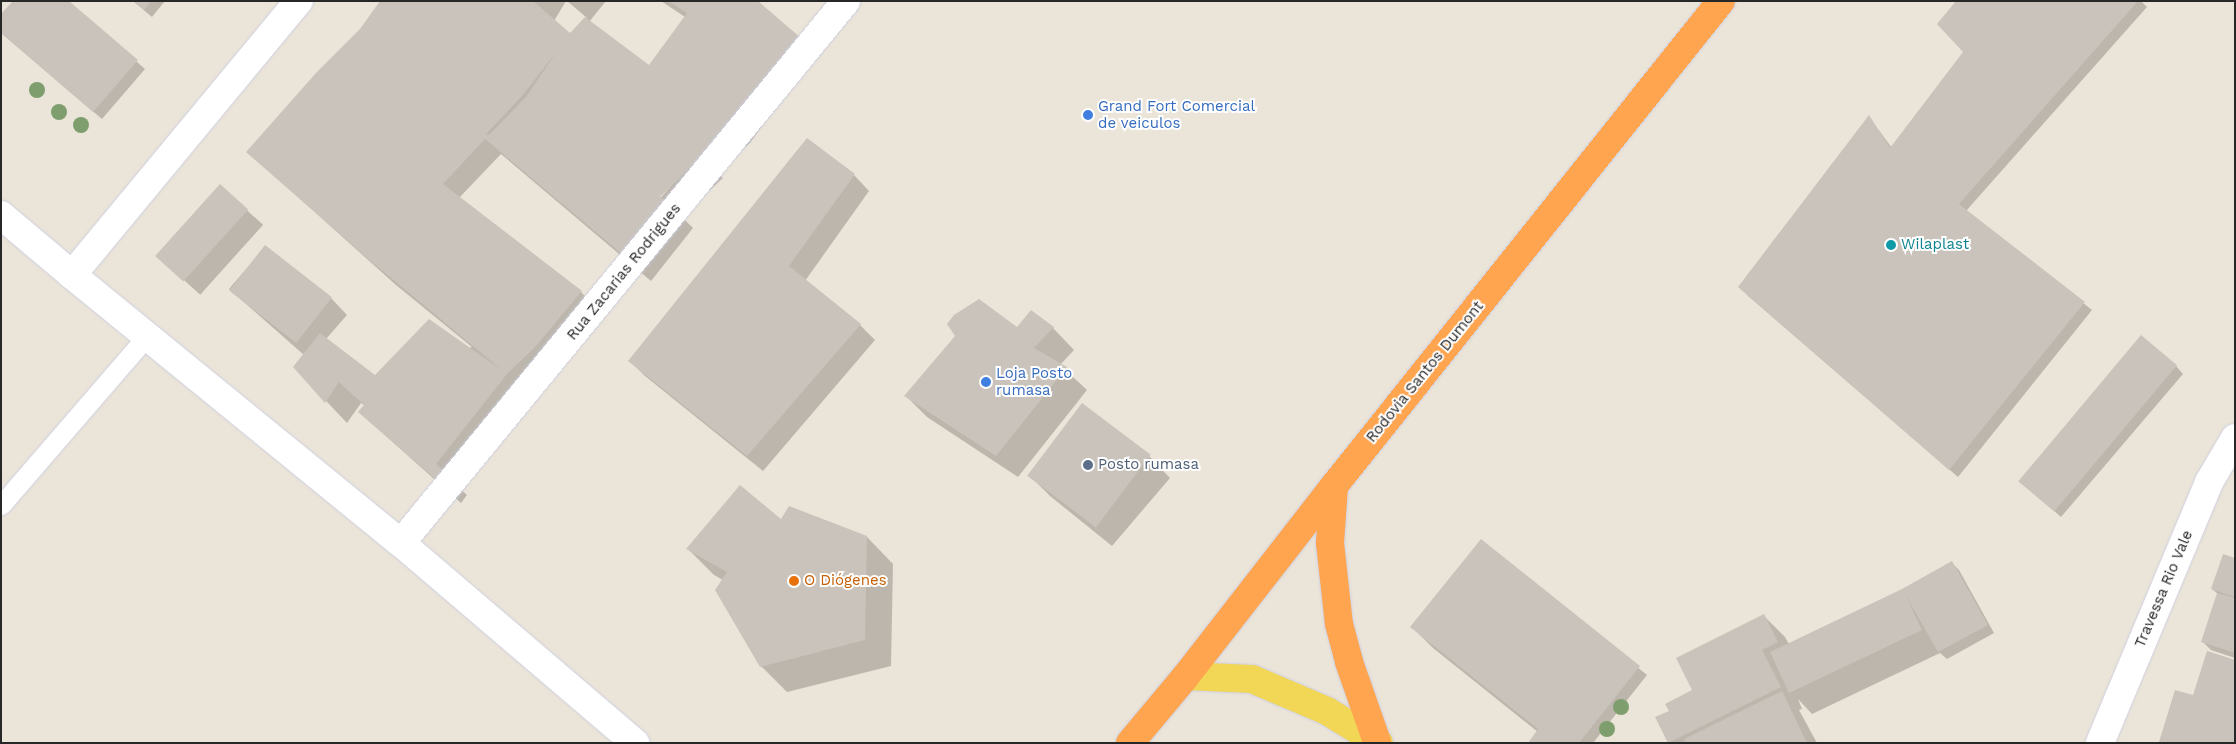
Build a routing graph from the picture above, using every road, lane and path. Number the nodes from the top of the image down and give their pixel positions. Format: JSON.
{"nodes":[{"id":1,"x":299,"y":1,"type":"edge"},
{"id":2,"x":846,"y":1,"type":"edge"},
{"id":3,"x":1721,"y":1,"type":"edge"},
{"id":4,"x":1,"y":215,"type":"edge"},
{"id":5,"x":72,"y":275,"type":"junction"},
{"id":6,"x":147,"y":336,"type":"junction"},
{"id":7,"x":2235,"y":438,"type":"edge"},
{"id":8,"x":1334,"y":486,"type":"junction"},
{"id":9,"x":1,"y":505,"type":"edge"},
{"id":10,"x":401,"y":543,"type":"junction"},
{"id":11,"x":1186,"y":676,"type":"junction"},
{"id":12,"x":1378,"y":742,"type":"edge"},
{"id":13,"x":635,"y":743,"type":"edge"},
{"id":14,"x":1130,"y":743,"type":"edge"},
{"id":15,"x":2100,"y":743,"type":"edge"}],
"edges":[{"from":1,"to":5,"type":"street"},
{"from":2,"to":10,"type":"street","name":"Rua Zacarias Rodrigues"},
{"from":3,"to":8,"type":"highway","name":"Rodovia Santos Dumont"},
{"from":4,"to":5,"type":"street"},
{"from":5,"to":6,"type":"street"},
{"from":6,"to":9,"type":"lane"},
{"from":6,"to":10,"type":"street"},
{"from":7,"to":15,"type":"street","name":"Travessa Rio Vale"},
{"from":8,"to":11,"type":"highway","name":"Rodovia Santos Dumont"},
{"from":8,"to":12,"type":"highway"},
{"from":10,"to":13,"type":"street"},
{"from":11,"to":12,"type":"main road"},
{"from":11,"to":14,"type":"highway","name":"Rodovia Santos Dumont"}]}
